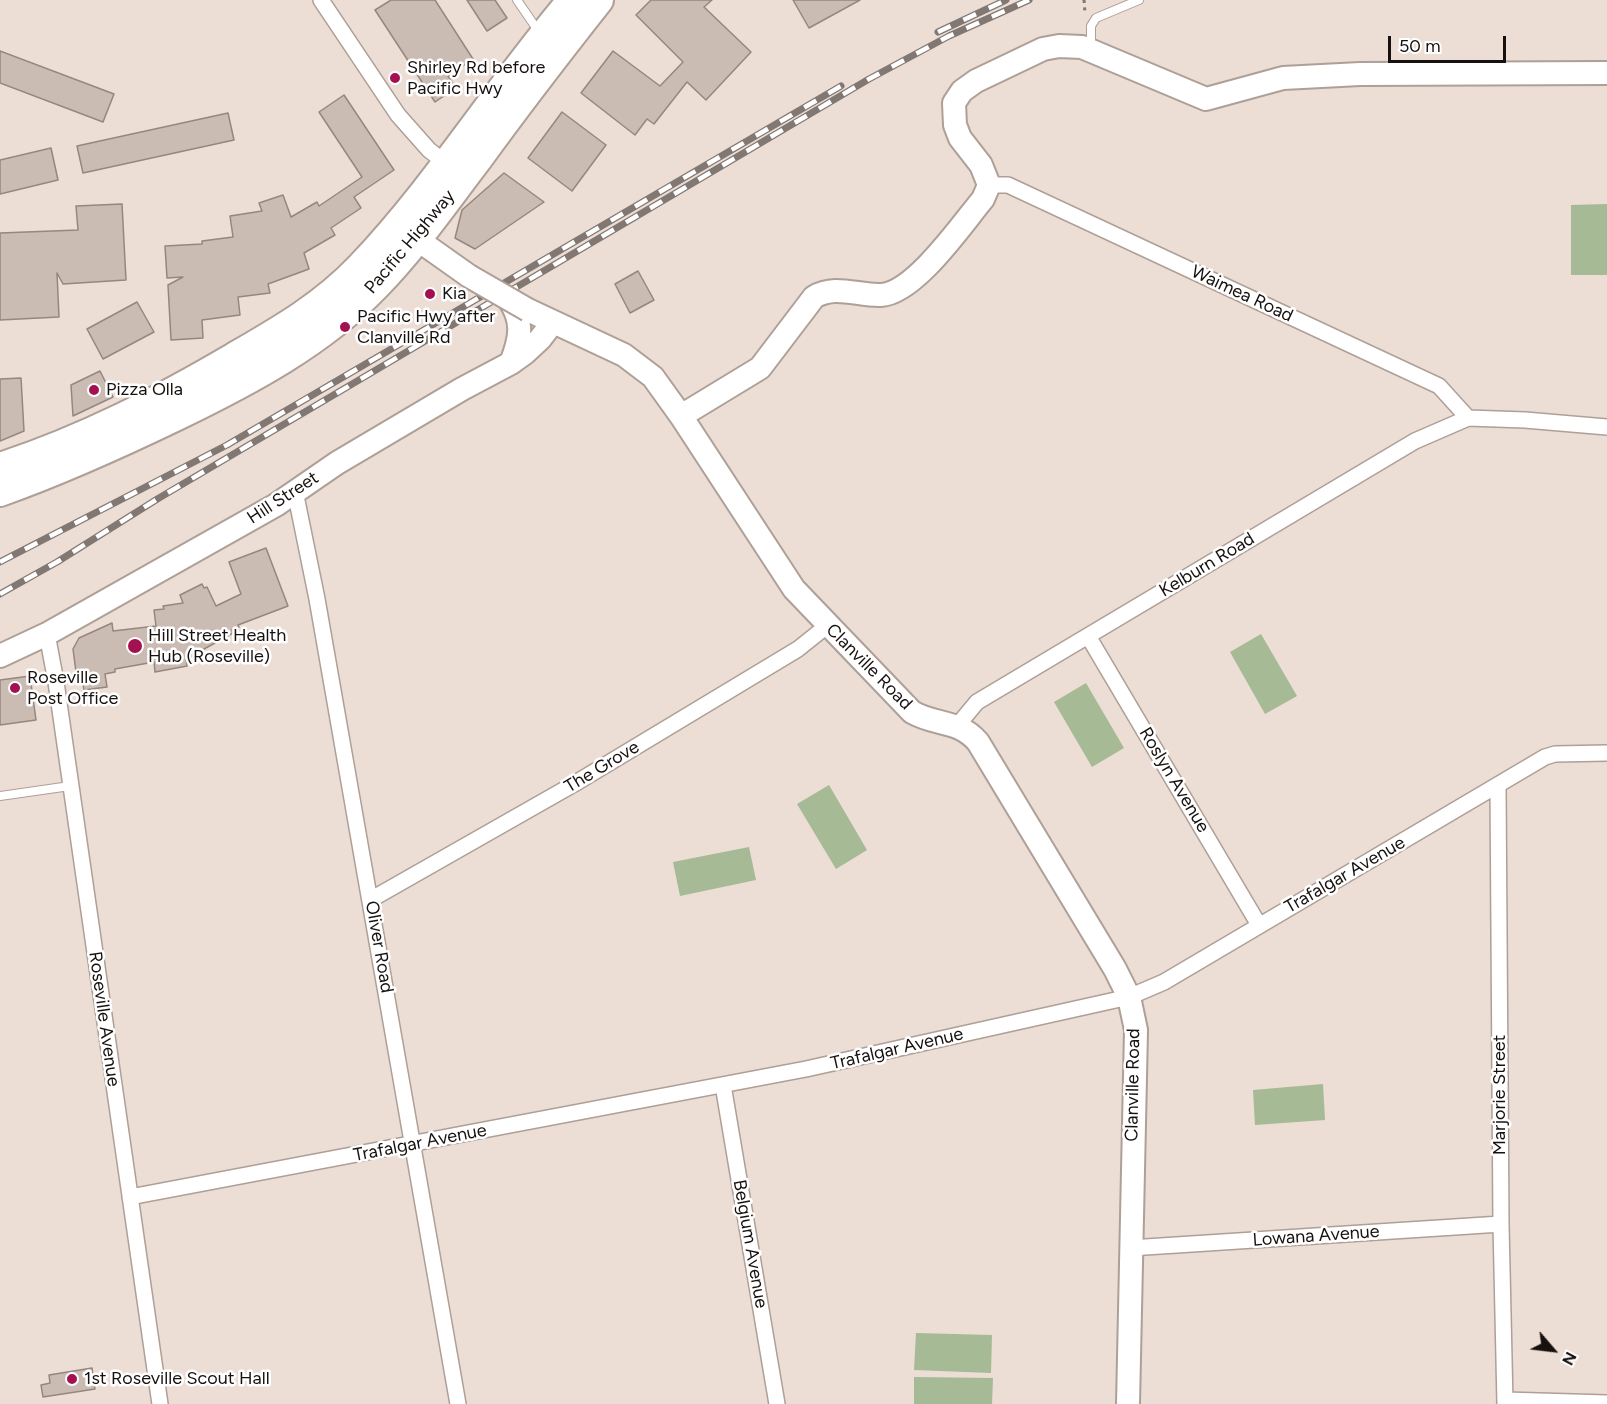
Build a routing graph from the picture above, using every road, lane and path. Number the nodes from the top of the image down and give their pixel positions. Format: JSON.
{"nodes":[{"id":1,"x":321,"y":0,"type":"edge"},
{"id":2,"x":517,"y":0,"type":"edge"},
{"id":3,"x":572,"y":0,"type":"edge"},
{"id":4,"x":599,"y":0,"type":"edge"},
{"id":5,"x":1139,"y":0,"type":"edge"},
{"id":6,"x":542,"y":36,"type":"junction"},
{"id":7,"x":1090,"y":51,"type":"junction"},
{"id":8,"x":1607,"y":73,"type":"edge"},
{"id":9,"x":455,"y":170,"type":"junction"},
{"id":10,"x":989,"y":185,"type":"junction"},
{"id":11,"x":407,"y":233,"type":"junction"},
{"id":12,"x":518,"y":308,"type":"junction"},
{"id":13,"x":553,"y":322,"type":"junction"},
{"id":14,"x":511,"y":363,"type":"junction"},
{"id":15,"x":681,"y":416,"type":"junction"},
{"id":16,"x":1468,"y":418,"type":"junction"},
{"id":17,"x":1607,"y":428,"type":"edge"},
{"id":18,"x":0,"y":467,"type":"edge"},
{"id":19,"x":295,"y":491,"type":"junction"},
{"id":20,"x":0,"y":492,"type":"edge"},
{"id":21,"x":828,"y":626,"type":"junction"},
{"id":22,"x":47,"y":634,"type":"junction"},
{"id":23,"x":1088,"y":636,"type":"junction"},
{"id":24,"x":0,"y":656,"type":"edge"},
{"id":25,"x":957,"y":726,"type":"junction"},
{"id":26,"x":1607,"y":753,"type":"edge"},
{"id":27,"x":70,"y":786,"type":"junction"},
{"id":28,"x":1498,"y":786,"type":"junction"},
{"id":29,"x":0,"y":796,"type":"edge"},
{"id":30,"x":370,"y":900,"type":"junction"},
{"id":31,"x":1259,"y":925,"type":"junction"},
{"id":32,"x":1129,"y":998,"type":"junction"},
{"id":33,"x":723,"y":1085,"type":"junction"},
{"id":34,"x":414,"y":1144,"type":"junction"},
{"id":35,"x":130,"y":1197,"type":"junction"},
{"id":36,"x":1501,"y":1224,"type":"junction"},
{"id":37,"x":1130,"y":1248,"type":"junction"},
{"id":38,"x":1505,"y":1402,"type":"edge"},
{"id":39,"x":155,"y":1403,"type":"edge"},
{"id":40,"x":1607,"y":1403,"type":"edge"},
{"id":41,"x":458,"y":1404,"type":"edge"},
{"id":42,"x":777,"y":1404,"type":"edge"},
{"id":43,"x":1128,"y":1404,"type":"edge"}],
"edges":[{"from":1,"to":9,"type":"street"},
{"from":2,"to":6,"type":"lane"},
{"from":3,"to":6,"type":"highway","name":"Pacific Highway"},
{"from":4,"to":9,"type":"highway","name":"Pacific Highway"},
{"from":5,"to":7,"type":"lane"},
{"from":6,"to":9,"type":"highway","name":"Pacific Highway"},
{"from":7,"to":8,"type":"street"},
{"from":7,"to":10,"type":"street"},
{"from":9,"to":11,"type":"highway","name":"Pacific Highway"},
{"from":10,"to":15,"type":"street"},
{"from":10,"to":16,"type":"street","name":"Waimea Road"},
{"from":11,"to":12,"type":"street","name":"Clanville Road","bridge":true},
{"from":11,"to":18,"type":"highway","name":"Pacific Highway"},
{"from":11,"to":20,"type":"highway","name":"Pacific Highway"},
{"from":12,"to":13,"type":"street","name":"Clanville Road"},
{"from":12,"to":14,"type":"street"},
{"from":13,"to":14,"type":"street","name":"Hill Street"},
{"from":13,"to":15,"type":"street","name":"Clanville Road"},
{"from":14,"to":19,"type":"street","name":"Hill Street"},
{"from":15,"to":21,"type":"street","name":"Clanville Road"},
{"from":16,"to":17,"type":"street"},
{"from":16,"to":23,"type":"street","name":"Kelburn Road"},
{"from":19,"to":22,"type":"street","name":"Hill Street"},
{"from":19,"to":30,"type":"street","name":"Oliver Road"},
{"from":21,"to":25,"type":"street","name":"Clanville Road"},
{"from":21,"to":30,"type":"street","name":"The Grove"},
{"from":22,"to":24,"type":"street","name":"Hill Street"},
{"from":22,"to":27,"type":"street","name":"Roseville Avenue"},
{"from":23,"to":25,"type":"street","name":"Kelburn Road"},
{"from":23,"to":31,"type":"street","name":"Roslyn Avenue"},
{"from":25,"to":32,"type":"street","name":"Clanville Road"},
{"from":26,"to":28,"type":"street","name":"Trafalgar Avenue"},
{"from":27,"to":29,"type":"lane"},
{"from":27,"to":35,"type":"street","name":"Roseville Avenue"},
{"from":28,"to":31,"type":"street","name":"Trafalgar Avenue"},
{"from":28,"to":36,"type":"street","name":"Marjorie Street"},
{"from":30,"to":34,"type":"street","name":"Oliver Road"},
{"from":31,"to":32,"type":"street","name":"Trafalgar Avenue"},
{"from":32,"to":33,"type":"street","name":"Trafalgar Avenue"},
{"from":32,"to":37,"type":"street","name":"Clanville Road"},
{"from":33,"to":34,"type":"street","name":"Trafalgar Avenue"},
{"from":33,"to":42,"type":"street","name":"Belgium Avenue"},
{"from":34,"to":35,"type":"street","name":"Trafalgar Avenue"},
{"from":34,"to":41,"type":"street","name":"Oliver Road"},
{"from":35,"to":39,"type":"street","name":"Roseville Avenue"},
{"from":36,"to":37,"type":"street","name":"Lowana Avenue"},
{"from":36,"to":38,"type":"street","name":"Marjorie Street"},
{"from":37,"to":43,"type":"street","name":"Clanville Road"},
{"from":38,"to":40,"type":"street"}]}
